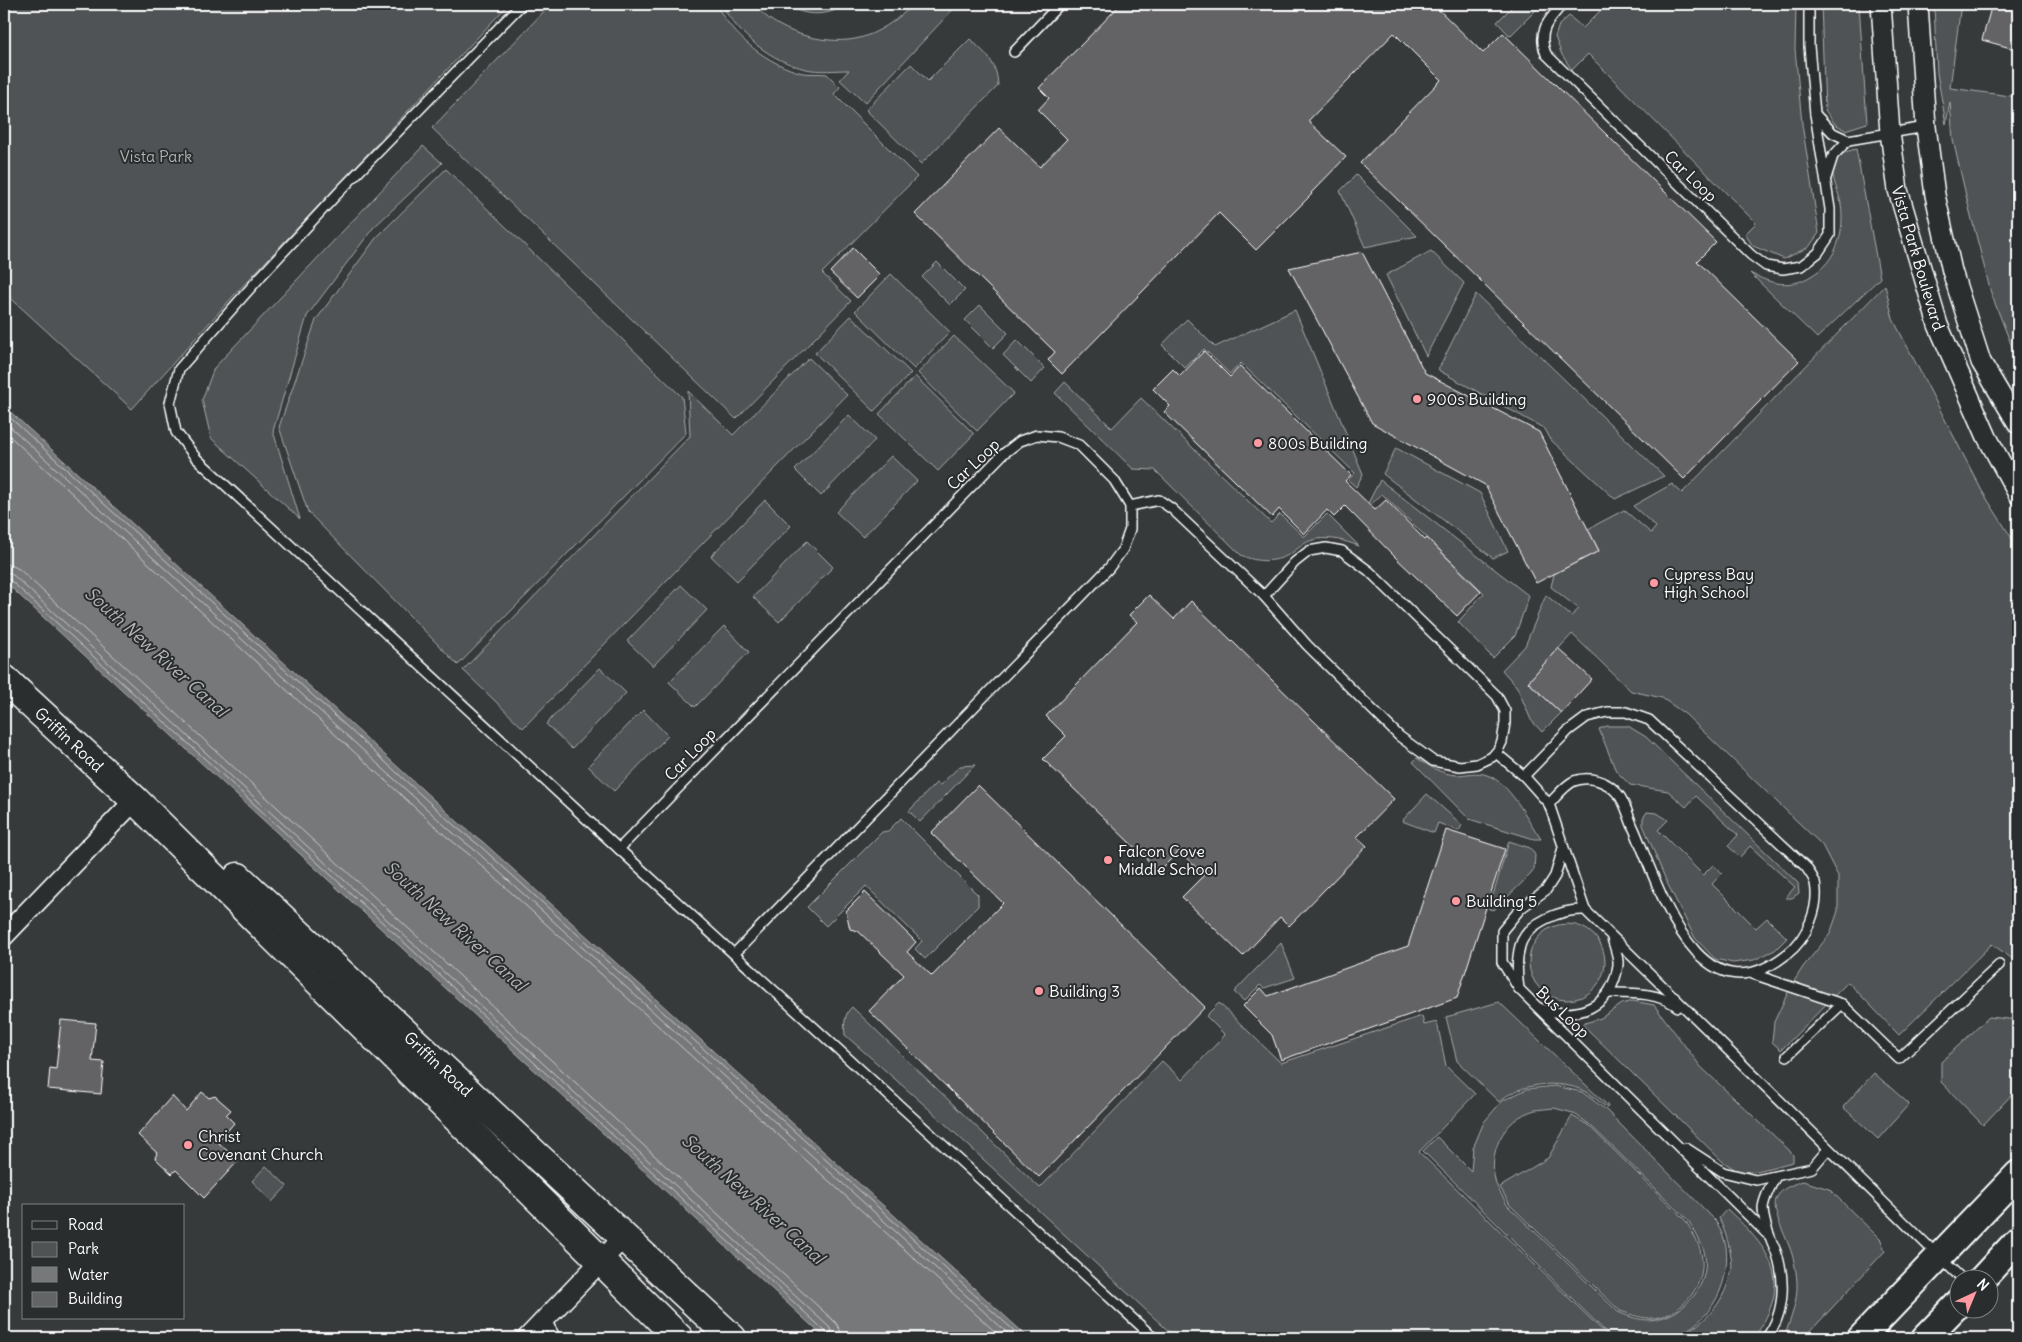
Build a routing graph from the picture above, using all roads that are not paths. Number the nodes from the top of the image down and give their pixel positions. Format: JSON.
{"nodes":[{"id":1,"x":522,"y":4,"type":"edge"},
{"id":2,"x":1060,"y":4,"type":"edge"},
{"id":3,"x":1563,"y":4,"type":"edge"},
{"id":4,"x":1809,"y":4,"type":"edge"},
{"id":5,"x":1881,"y":4,"type":"edge"},
{"id":6,"x":1918,"y":4,"type":"edge"},
{"id":7,"x":1014,"y":52,"type":"dead end"},
{"id":8,"x":1815,"y":114,"type":"junction"},
{"id":9,"x":1926,"y":127,"type":"junction"},
{"id":10,"x":1890,"y":133,"type":"junction"},
{"id":11,"x":1848,"y":140,"type":"junction"},
{"id":12,"x":1825,"y":184,"type":"junction"},
{"id":13,"x":2018,"y":424,"type":"edge"},
{"id":14,"x":2018,"y":494,"type":"edge"},
{"id":15,"x":1130,"y":506,"type":"junction"},
{"id":16,"x":1264,"y":596,"type":"junction"},
{"id":17,"x":4,"y":680,"type":"edge"},
{"id":18,"x":1496,"y":753,"type":"junction"},
{"id":19,"x":1524,"y":776,"type":"junction"},
{"id":20,"x":135,"y":800,"type":"junction"},
{"id":21,"x":1549,"y":804,"type":"junction"},
{"id":22,"x":1563,"y":848,"type":"junction"},
{"id":23,"x":619,"y":849,"type":"junction"},
{"id":24,"x":1585,"y":910,"type":"junction"},
{"id":25,"x":4,"y":936,"type":"edge"},
{"id":26,"x":1612,"y":938,"type":"junction"},
{"id":27,"x":734,"y":954,"type":"junction"},
{"id":28,"x":1999,"y":965,"type":"dead end"},
{"id":29,"x":1753,"y":974,"type":"junction"},
{"id":30,"x":1519,"y":989,"type":"junction"},
{"id":31,"x":1609,"y":992,"type":"junction"},
{"id":32,"x":1842,"y":1004,"type":"junction"},
{"id":33,"x":1537,"y":1007,"type":"junction"},
{"id":34,"x":1698,"y":1023,"type":"junction"},
{"id":35,"x":1787,"y":1056,"type":"dead end"},
{"id":36,"x":1672,"y":1140,"type":"junction"},
{"id":37,"x":1828,"y":1149,"type":"junction"},
{"id":38,"x":2018,"y":1174,"type":"edge"},
{"id":39,"x":1776,"y":1176,"type":"junction"},
{"id":40,"x":1767,"y":1234,"type":"junction"},
{"id":41,"x":624,"y":1237,"type":"junction"},
{"id":42,"x":2018,"y":1240,"type":"edge"},
{"id":43,"x":1939,"y":1257,"type":"junction"},
{"id":44,"x":600,"y":1262,"type":"junction"},
{"id":45,"x":1953,"y":1270,"type":"edge"},
{"id":46,"x":1990,"y":1270,"type":"edge"},
{"id":47,"x":1950,"y":1312,"type":"edge"},
{"id":48,"x":545,"y":1319,"type":"junction"},
{"id":49,"x":527,"y":1338,"type":"edge"},
{"id":50,"x":556,"y":1338,"type":"edge"},
{"id":51,"x":679,"y":1338,"type":"edge"},
{"id":52,"x":732,"y":1338,"type":"edge"},
{"id":53,"x":1154,"y":1338,"type":"edge"},
{"id":54,"x":1766,"y":1338,"type":"edge"},
{"id":55,"x":1861,"y":1338,"type":"edge"},
{"id":56,"x":1925,"y":1338,"type":"edge"}],
"edges":[{"from":1,"to":23,"type":"lane"},
{"from":2,"to":7,"type":"lane"},
{"from":3,"to":12,"type":"lane","name":"Car Loop"},
{"from":4,"to":8,"type":"lane","name":"Car Loop"},
{"from":5,"to":10,"type":"street","name":"Vista Park Boulevard"},
{"from":6,"to":9,"type":"street","name":"Vista Park Boulevard"},
{"from":8,"to":11,"type":"lane"},
{"from":8,"to":12,"type":"lane","name":"Car Loop"},
{"from":9,"to":10,"type":"lane"},
{"from":9,"to":13,"type":"street","name":"Vista Park Boulevard"},
{"from":10,"to":11,"type":"lane"},
{"from":10,"to":14,"type":"street","name":"Vista Park Boulevard"},
{"from":11,"to":12,"type":"lane","name":"Car Loop"},
{"from":15,"to":16,"type":"lane"},
{"from":15,"to":23,"type":"lane","name":"Car Loop"},
{"from":15,"to":27,"type":"lane"},
{"from":16,"to":18,"type":"lane"},
{"from":16,"to":18,"type":"lane"},
{"from":17,"to":20,"type":"main road","name":"Griffin Road"},
{"from":18,"to":19,"type":"lane"},
{"from":19,"to":21,"type":"lane"},
{"from":19,"to":29,"type":"lane"},
{"from":20,"to":25,"type":"street"},
{"from":20,"to":41,"type":"main road","name":"Griffin Road"},
{"from":20,"to":44,"type":"main road","name":"Griffin Road"},
{"from":21,"to":22,"type":"lane"},
{"from":21,"to":29,"type":"lane"},
{"from":22,"to":24,"type":"lane"},
{"from":22,"to":30,"type":"lane"},
{"from":23,"to":27,"type":"lane"},
{"from":24,"to":26,"type":"lane"},
{"from":24,"to":30,"type":"lane","name":"Bus Loop"},
{"from":26,"to":31,"type":"lane"},
{"from":26,"to":34,"type":"lane"},
{"from":27,"to":53,"type":"lane"},
{"from":28,"to":32,"type":"lane"},
{"from":29,"to":32,"type":"lane"},
{"from":30,"to":33,"type":"lane","name":"Bus Loop"},
{"from":31,"to":33,"type":"lane"},
{"from":31,"to":34,"type":"lane"},
{"from":32,"to":35,"type":"lane"},
{"from":33,"to":36,"type":"lane","name":"Bus Loop"},
{"from":34,"to":37,"type":"lane"},
{"from":36,"to":39,"type":"lane"},
{"from":36,"to":40,"type":"lane","name":"Bus Loop"},
{"from":37,"to":39,"type":"lane"},
{"from":37,"to":43,"type":"lane"},
{"from":38,"to":43,"type":"main road"},
{"from":39,"to":40,"type":"lane"},
{"from":40,"to":54,"type":"lane"},
{"from":41,"to":44,"type":"street"},
{"from":41,"to":52,"type":"main road","name":"Griffin Road"},
{"from":42,"to":46,"type":"main road"},
{"from":43,"to":45,"type":"lane"},
{"from":43,"to":55,"type":"main road"},
{"from":44,"to":48,"type":"street"},
{"from":44,"to":51,"type":"main road","name":"Griffin Road"},
{"from":47,"to":56,"type":"main road"},
{"from":48,"to":49,"type":"street"},
{"from":48,"to":50,"type":"lane"}]}
